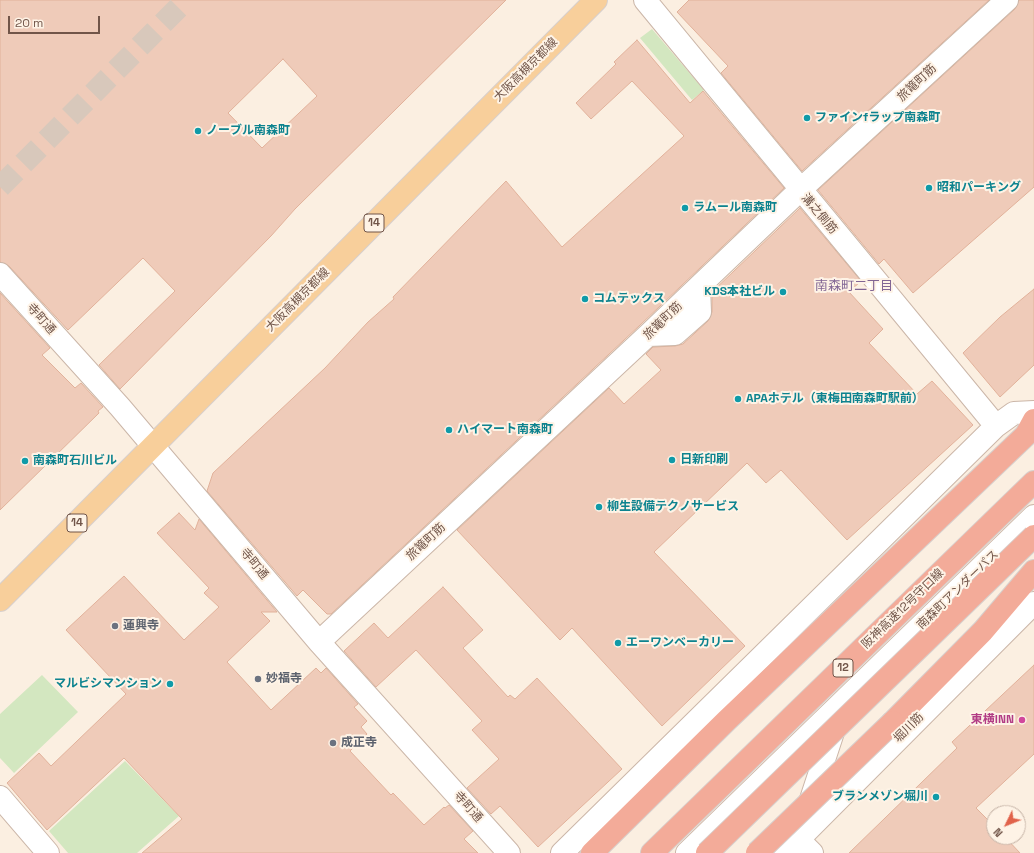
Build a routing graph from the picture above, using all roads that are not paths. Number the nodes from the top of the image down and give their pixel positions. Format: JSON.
{"nodes":[{"id":1,"x":596,"y":0,"type":"edge"},
{"id":2,"x":645,"y":0,"type":"edge"},
{"id":3,"x":1007,"y":0,"type":"edge"},
{"id":4,"x":800,"y":190,"type":"junction"},
{"id":5,"x":0,"y":274,"type":"edge"},
{"id":6,"x":1034,"y":412,"type":"edge"},
{"id":7,"x":1034,"y":420,"type":"edge"},
{"id":8,"x":996,"y":426,"type":"junction"},
{"id":9,"x":154,"y":446,"type":"junction"},
{"id":10,"x":1034,"y":482,"type":"edge"},
{"id":11,"x":1034,"y":516,"type":"edge"},
{"id":12,"x":1034,"y":536,"type":"edge"},
{"id":13,"x":1034,"y":571,"type":"edge"},
{"id":14,"x":0,"y":600,"type":"edge"},
{"id":15,"x":1034,"y":603,"type":"edge"},
{"id":16,"x":319,"y":642,"type":"junction"},
{"id":17,"x":844,"y":700,"type":"junction"},
{"id":18,"x":0,"y":797,"type":"edge"},
{"id":19,"x":798,"y":848,"type":"edge"},
{"id":20,"x":48,"y":853,"type":"edge"},
{"id":21,"x":509,"y":853,"type":"edge"},
{"id":22,"x":562,"y":853,"type":"edge"},
{"id":23,"x":592,"y":853,"type":"edge"},
{"id":24,"x":652,"y":853,"type":"edge"},
{"id":25,"x":687,"y":853,"type":"edge"},
{"id":26,"x":707,"y":853,"type":"edge"},
{"id":27,"x":757,"y":853,"type":"edge"}],
"edges":[{"from":1,"to":9,"type":"main road","name":"大阪高槻京都線","number":"14"},
{"from":2,"to":4,"type":"street","name":"溝之側筋"},
{"from":3,"to":4,"type":"street","name":"旅篭町筋"},
{"from":4,"to":8,"type":"street","name":"溝之側筋"},
{"from":4,"to":16,"type":"street","name":"旅篭町筋"},
{"from":5,"to":9,"type":"street","name":"寺町通"},
{"from":6,"to":8,"type":"street"},
{"from":7,"to":23,"type":"highway"},
{"from":8,"to":22,"type":"street"},
{"from":9,"to":14,"type":"main road","name":"大阪高槻京都線","number":"14"},
{"from":9,"to":16,"type":"street","name":"寺町通"},
{"from":10,"to":24,"type":"highway","name":"阪神高速12号守口線","number":"12"},
{"from":11,"to":17,"type":"street","name":"南森町アンダーパス"},
{"from":12,"to":26,"type":"highway","bridge":true},
{"from":13,"to":27,"type":"highway","bridge":true},
{"from":15,"to":19,"type":"street","name":"堀川筋"},
{"from":16,"to":21,"type":"street","name":"寺町通"},
{"from":17,"to":19,"type":"street"},
{"from":17,"to":25,"type":"street","name":"南森町アンダーパス"},
{"from":18,"to":20,"type":"street"}]}
